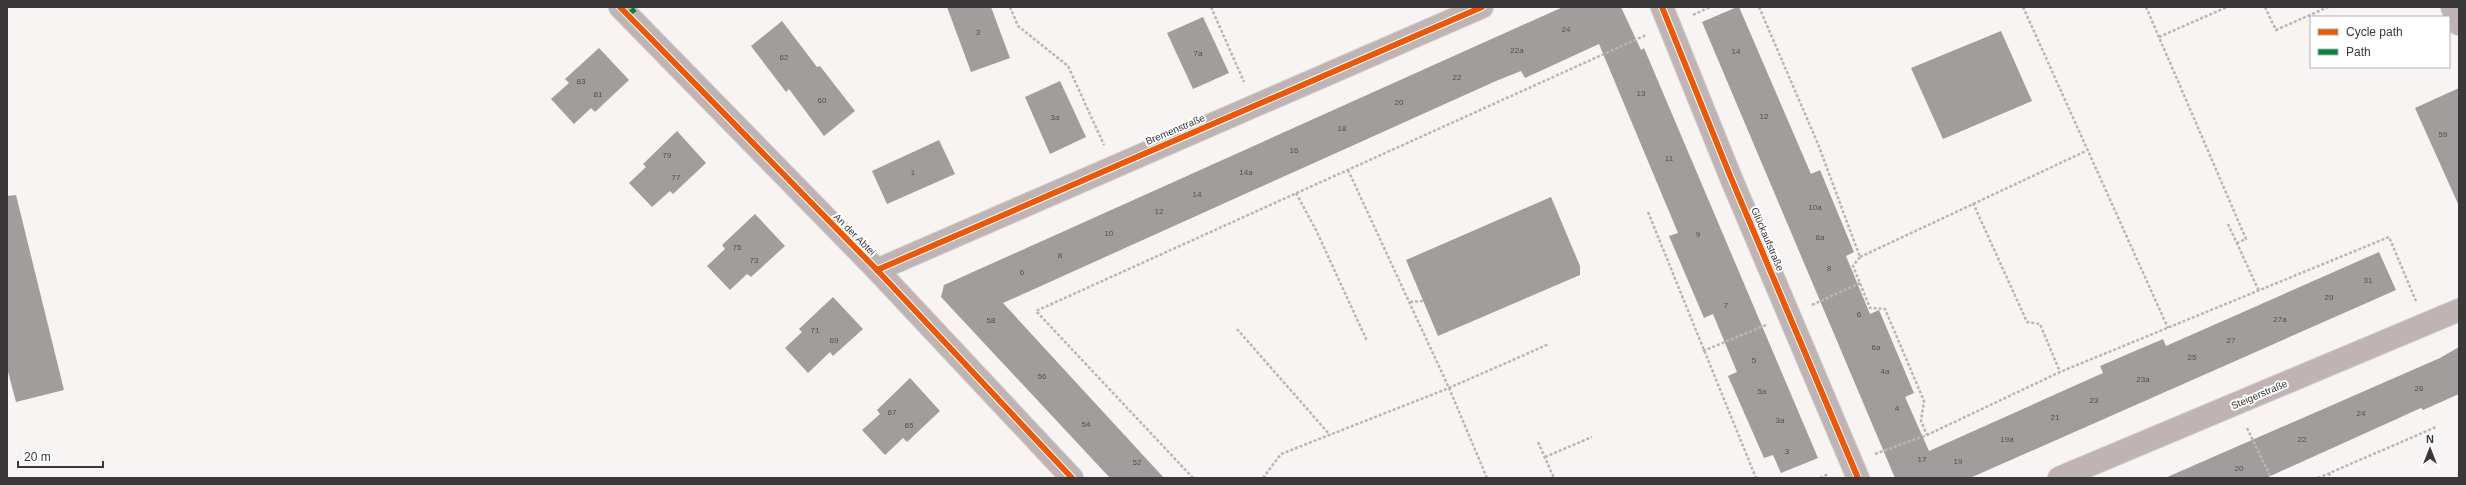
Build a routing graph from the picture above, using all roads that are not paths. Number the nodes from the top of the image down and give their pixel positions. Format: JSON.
{"nodes":[{"id":1,"x":620,"y":7,"type":"edge"},
{"id":2,"x":1482,"y":7,"type":"edge"},
{"id":3,"x":2452,"y":7,"type":"edge"},
{"id":4,"x":1665,"y":16,"type":"edge"},
{"id":5,"x":2459,"y":24,"type":"edge"},
{"id":6,"x":877,"y":270,"type":"junction"},
{"id":7,"x":2459,"y":310,"type":"edge"},
{"id":8,"x":1855,"y":470,"type":"edge"},
{"id":9,"x":1072,"y":478,"type":"edge"},
{"id":10,"x":2059,"y":478,"type":"edge"}],
"edges":[{"from":1,"to":6,"type":"street","name":"An der Abtei"},
{"from":2,"to":6,"type":"street","name":"Bremenstraße"},
{"from":3,"to":5,"type":"street"},
{"from":4,"to":8,"type":"street","name":"Glückaufstraße"},
{"from":6,"to":9,"type":"street","name":"An der Abtei"},
{"from":7,"to":10,"type":"street","name":"Steigerstraße"}]}
